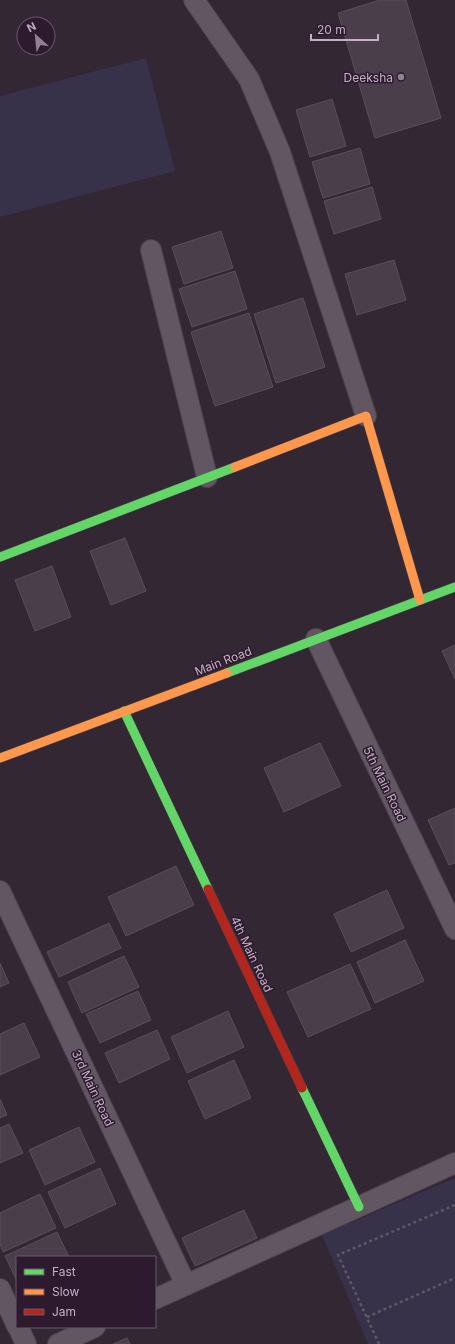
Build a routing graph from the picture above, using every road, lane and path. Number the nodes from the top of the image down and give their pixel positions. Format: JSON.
{"nodes":[{"id":1,"x":194,"y":0,"type":"edge"},
{"id":2,"x":151,"y":250,"type":"dead end"},
{"id":3,"x":366,"y":416,"type":"junction"},
{"id":4,"x":207,"y":477,"type":"junction"},
{"id":5,"x":0,"y":557,"type":"edge"},
{"id":6,"x":455,"y":587,"type":"edge"},
{"id":7,"x":420,"y":600,"type":"junction"},
{"id":8,"x":316,"y":639,"type":"junction"},
{"id":9,"x":124,"y":711,"type":"junction"},
{"id":10,"x":0,"y":758,"type":"edge"},
{"id":11,"x":0,"y":891,"type":"edge"},
{"id":12,"x":455,"y":929,"type":"edge"},
{"id":13,"x":455,"y":1162,"type":"edge"},
{"id":14,"x":455,"y":1205,"type":"edge"},
{"id":15,"x":359,"y":1207,"type":"junction"},
{"id":16,"x":455,"y":1278,"type":"edge"},
{"id":17,"x":186,"y":1285,"type":"junction"},
{"id":18,"x":0,"y":1290,"type":"edge"},
{"id":19,"x":156,"y":1299,"type":"edge"},
{"id":20,"x":367,"y":1317,"type":"junction"},
{"id":21,"x":16,"y":1324,"type":"edge"},
{"id":22,"x":18,"y":1328,"type":"edge"},
{"id":23,"x":93,"y":1328,"type":"edge"},
{"id":24,"x":26,"y":1344,"type":"edge"},
{"id":25,"x":58,"y":1344,"type":"edge"},
{"id":26,"x":379,"y":1344,"type":"edge"}],
"edges":[{"from":1,"to":3,"type":"street"},
{"from":2,"to":4,"type":"street"},
{"from":3,"to":4,"type":"street"},
{"from":3,"to":7,"type":"street"},
{"from":4,"to":5,"type":"street"},
{"from":6,"to":7,"type":"street","name":"Main Road"},
{"from":7,"to":8,"type":"street","name":"Main Road"},
{"from":8,"to":9,"type":"street","name":"Main Road"},
{"from":8,"to":12,"type":"street","name":"5th Main Road"},
{"from":9,"to":10,"type":"street","name":"Main Road"},
{"from":9,"to":15,"type":"street","name":"4th Main Road"},
{"from":11,"to":17,"type":"street","name":"3rd Main Road"},
{"from":13,"to":15,"type":"street"},
{"from":14,"to":20,"type":"path"},
{"from":15,"to":17,"type":"street"},
{"from":16,"to":20,"type":"path"},
{"from":17,"to":19,"type":"street"},
{"from":18,"to":21,"type":"street"},
{"from":20,"to":26,"type":"path"},
{"from":22,"to":24,"type":"street"},
{"from":23,"to":25,"type":"street"}]}
